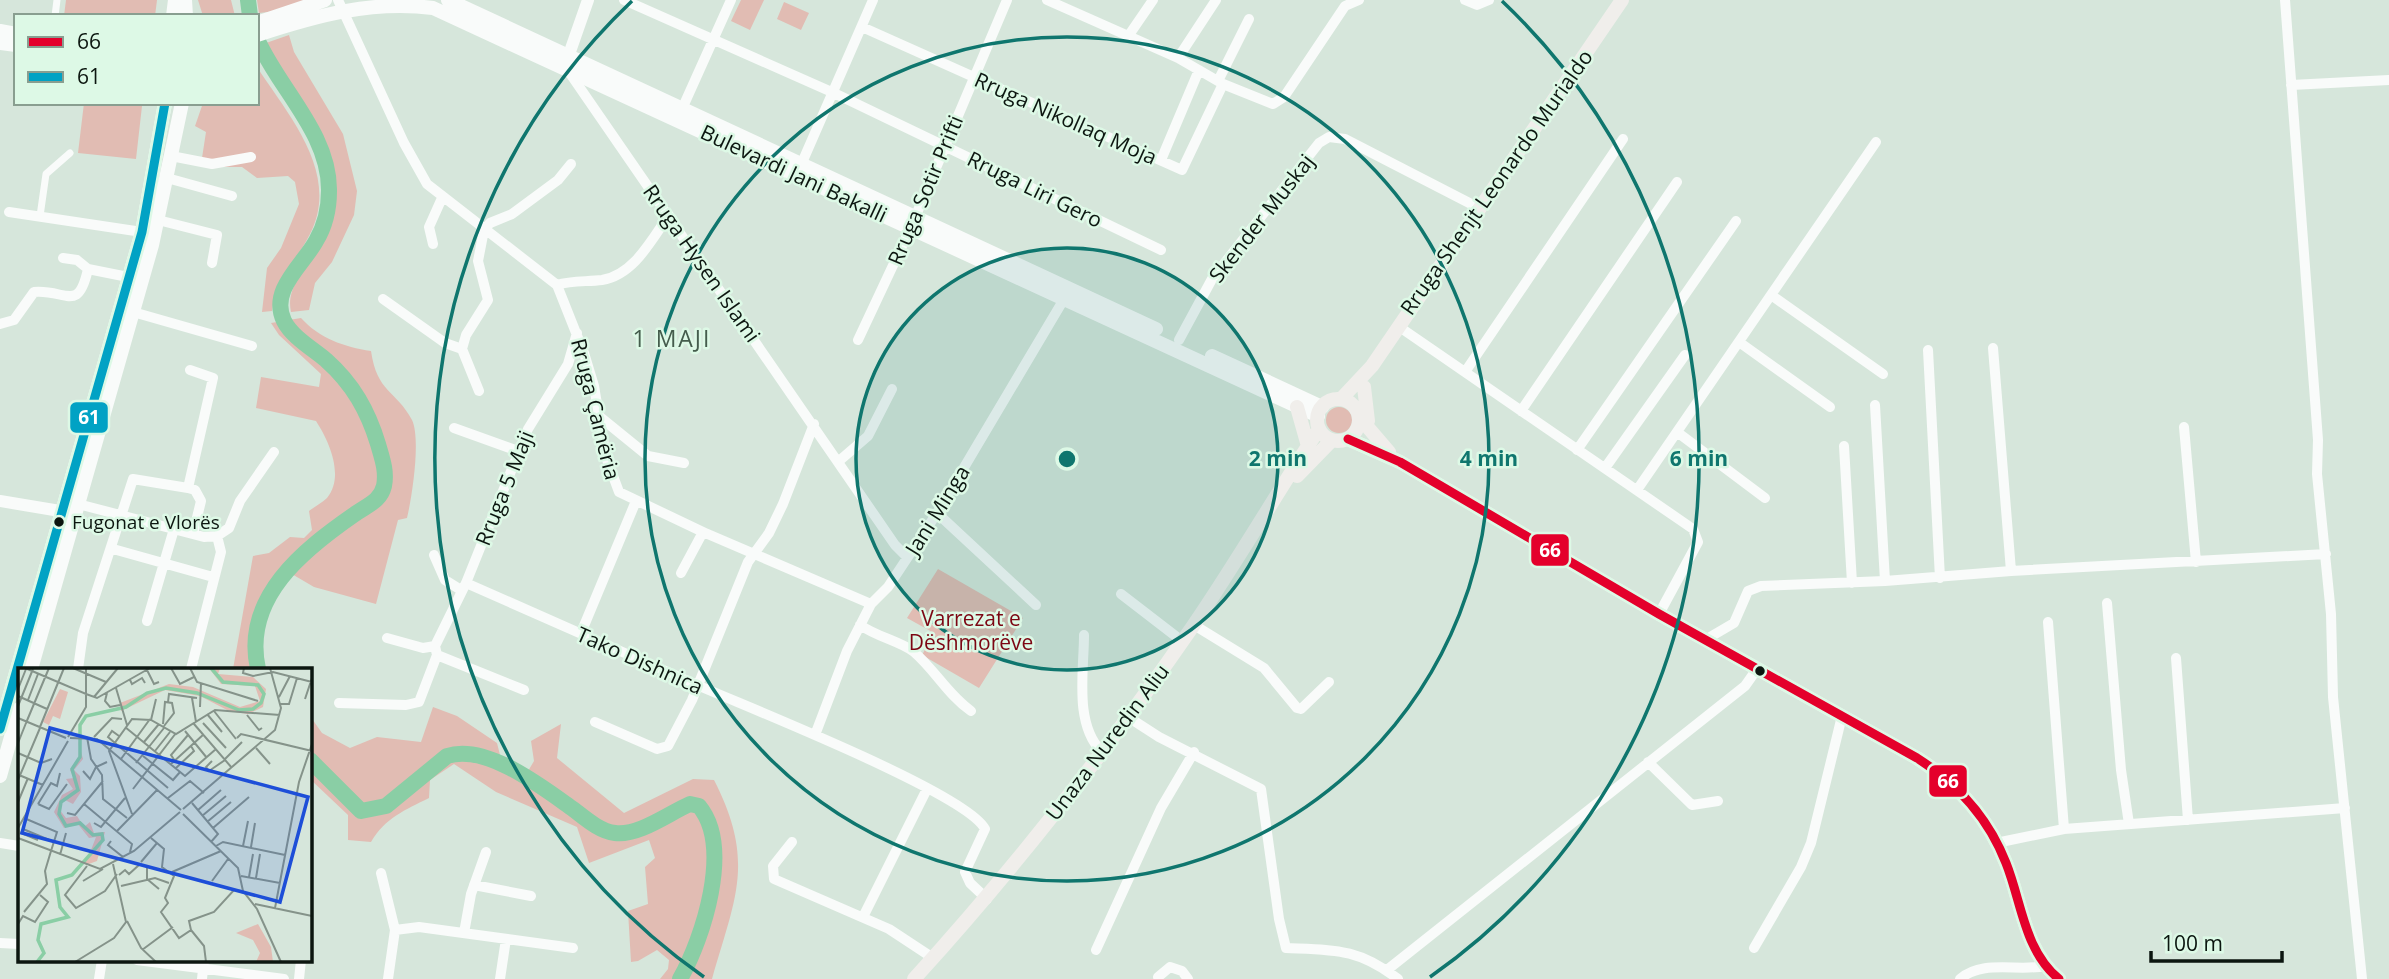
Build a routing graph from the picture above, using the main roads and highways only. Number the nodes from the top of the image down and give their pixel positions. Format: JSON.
{"nodes":[{"id":1,"x":325,"y":0,"type":"edge"},
{"id":2,"x":448,"y":0,"type":"edge"},
{"id":3,"x":1622,"y":0,"type":"edge"},
{"id":4,"x":340,"y":4,"type":"edge"},
{"id":5,"x":284,"y":20,"type":"junction"},
{"id":6,"x":259,"y":23,"type":"edge"},
{"id":7,"x":259,"y":35,"type":"edge"},
{"id":8,"x":566,"y":61,"type":"junction"},
{"id":9,"x":165,"y":105,"type":"edge"},
{"id":10,"x":182,"y":105,"type":"edge"},
{"id":11,"x":913,"y":222,"type":"junction"},
{"id":12,"x":1068,"y":293,"type":"junction"},
{"id":13,"x":1372,"y":366,"type":"junction"},
{"id":14,"x":1364,"y":387,"type":"junction"},
{"id":15,"x":1341,"y":399,"type":"junction"},
{"id":16,"x":1297,"y":407,"type":"junction"},
{"id":17,"x":1358,"y":414,"type":"junction"},
{"id":18,"x":1320,"y":417,"type":"junction"},
{"id":19,"x":1373,"y":436,"type":"junction"},
{"id":20,"x":1348,"y":439,"type":"junction"},
{"id":21,"x":1332,"y":440,"type":"junction"},
{"id":22,"x":1308,"y":446,"type":"junction"},
{"id":23,"x":1400,"y":462,"type":"junction"},
{"id":24,"x":1281,"y":491,"type":"junction"},
{"id":25,"x":72,"y":509,"type":"junction"},
{"id":26,"x":31,"y":668,"type":"edge"},
{"id":27,"x":5,"y":694,"type":"edge"},
{"id":28,"x":18,"y":713,"type":"edge"},
{"id":29,"x":0,"y":729,"type":"edge"},
{"id":30,"x":0,"y":776,"type":"edge"},
{"id":31,"x":914,"y":979,"type":"edge"},
{"id":32,"x":2059,"y":979,"type":"edge"}],
"edges":[{"from":1,"to":5,"type":"main road","name":"Bulevardi Jani Bakalli"},
{"from":2,"to":8,"type":"main road","name":"Bulevardi Jani Bakalli"},
{"from":3,"to":13,"type":"main road","name":"Rruga Shenjt Leonardo Murialdo"},
{"from":4,"to":5,"type":"main road","name":"Bulevardi Jani Bakalli"},
{"from":4,"to":8,"type":"main road","name":"Bulevardi Jani Bakalli"},
{"from":5,"to":6,"type":"main road","name":"Bulevardi Jani Bakalli"},
{"from":5,"to":7,"type":"main road","name":"Bulevardi Jani Bakalli"},
{"from":8,"to":11,"type":"main road","name":"Bulevardi Jani Bakalli"},
{"from":8,"to":11,"type":"main road","name":"Bulevardi Jani Bakalli"},
{"from":9,"to":25,"type":"main road"},
{"from":10,"to":25,"type":"main road"},
{"from":11,"to":12,"type":"main road","name":"Bulevardi Jani Bakalli"},
{"from":12,"to":16,"type":"main road","name":"Bulevardi Jani Bakalli"},
{"from":12,"to":18,"type":"main road","name":"Bulevardi Jani Bakalli"},
{"from":13,"to":14,"type":"main road","name":"Rruga Shenjt Leonardo Murialdo"},
{"from":13,"to":15,"type":"main road","name":"Rruga Shenjt Leonardo Murialdo"},
{"from":14,"to":17,"type":"main road","name":"Rruga Shenjt Leonardo Murialdo"},
{"from":14,"to":19,"type":"main road"},
{"from":15,"to":17,"type":"main road"},
{"from":15,"to":18,"type":"main road"},
{"from":16,"to":18,"type":"main road","name":"Bulevardi Jani Bakalli"},
{"from":16,"to":22,"type":"main road"},
{"from":17,"to":19,"type":"main road"},
{"from":17,"to":20,"type":"main road"},
{"from":18,"to":21,"type":"main road"},
{"from":18,"to":22,"type":"main road","name":"Unaza Nuredin Aliu"},
{"from":19,"to":23,"type":"main road"},
{"from":20,"to":21,"type":"main road"},
{"from":20,"to":23,"type":"main road"},
{"from":21,"to":24,"type":"main road","name":"Unaza Nuredin Aliu"},
{"from":22,"to":24,"type":"main road","name":"Unaza Nuredin Aliu"},
{"from":23,"to":32,"type":"main road"},
{"from":24,"to":31,"type":"main road","name":"Unaza Nuredin Aliu"},
{"from":25,"to":26,"type":"main road"},
{"from":25,"to":27,"type":"main road"},
{"from":27,"to":29,"type":"main road"},
{"from":28,"to":30,"type":"main road"}]}
